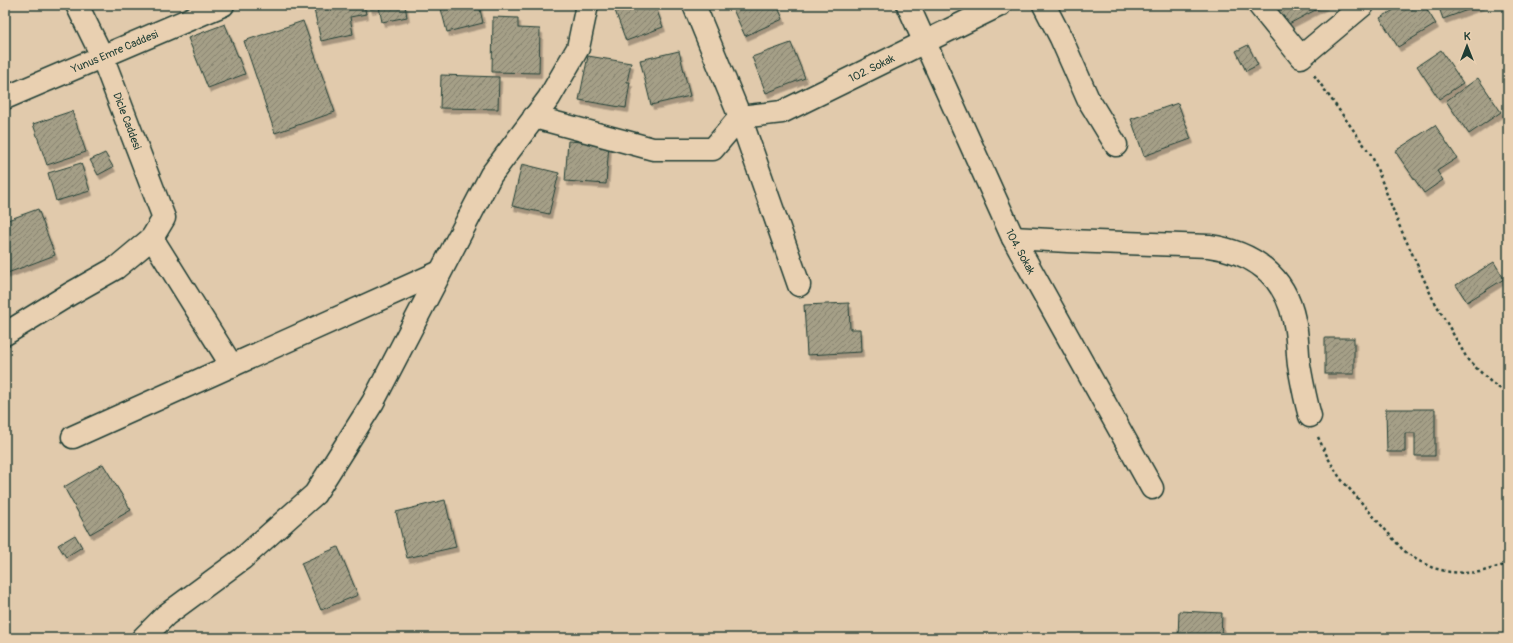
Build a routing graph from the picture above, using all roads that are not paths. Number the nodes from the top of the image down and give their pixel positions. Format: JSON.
{"nodes":[{"id":1,"x":77,"y":5,"type":"edge"},
{"id":2,"x":223,"y":5,"type":"edge"},
{"id":3,"x":587,"y":5,"type":"edge"},
{"id":4,"x":694,"y":5,"type":"edge"},
{"id":5,"x":908,"y":5,"type":"edge"},
{"id":6,"x":1000,"y":5,"type":"edge"},
{"id":7,"x":1044,"y":5,"type":"edge"},
{"id":8,"x":1259,"y":5,"type":"edge"},
{"id":9,"x":1363,"y":5,"type":"edge"},
{"id":10,"x":925,"y":43,"type":"junction"},
{"id":11,"x":102,"y":56,"type":"junction"},
{"id":12,"x":5,"y":98,"type":"edge"},
{"id":13,"x":534,"y":117,"type":"junction"},
{"id":14,"x":740,"y":117,"type":"junction"},
{"id":15,"x":1116,"y":145,"type":"dead end"},
{"id":16,"x":152,"y":238,"type":"junction"},
{"id":17,"x":1013,"y":238,"type":"junction"},
{"id":18,"x":440,"y":272,"type":"junction"},
{"id":19,"x":799,"y":285,"type":"dead end"},
{"id":20,"x":5,"y":334,"type":"edge"},
{"id":21,"x":232,"y":366,"type":"junction"},
{"id":22,"x":1310,"y":416,"type":"road end"},
{"id":23,"x":73,"y":437,"type":"dead end"},
{"id":24,"x":1152,"y":488,"type":"dead end"},
{"id":25,"x":143,"y":638,"type":"edge"}],
"edges":[{"from":1,"to":11,"type":"street","name":"Dicle Caddesi"},
{"from":2,"to":11,"type":"street","name":"Yunus Emre Caddesi"},
{"from":3,"to":13,"type":"street"},
{"from":4,"to":14,"type":"street"},
{"from":5,"to":10,"type":"street","name":"104. Sokak"},
{"from":6,"to":10,"type":"street","name":"102. Sokak"},
{"from":7,"to":15,"type":"street"},
{"from":8,"to":9,"type":"street"},
{"from":10,"to":14,"type":"street","name":"102. Sokak"},
{"from":10,"to":17,"type":"street","name":"104. Sokak"},
{"from":11,"to":12,"type":"street","name":"Yunus Emre Caddesi"},
{"from":11,"to":16,"type":"street","name":"Dicle Caddesi"},
{"from":13,"to":14,"type":"street"},
{"from":13,"to":18,"type":"street"},
{"from":14,"to":19,"type":"street"},
{"from":16,"to":20,"type":"street"},
{"from":16,"to":21,"type":"street"},
{"from":17,"to":22,"type":"street"},
{"from":17,"to":24,"type":"street","name":"104. Sokak"},
{"from":18,"to":21,"type":"street"},
{"from":18,"to":25,"type":"street"},
{"from":21,"to":23,"type":"street"}]}
